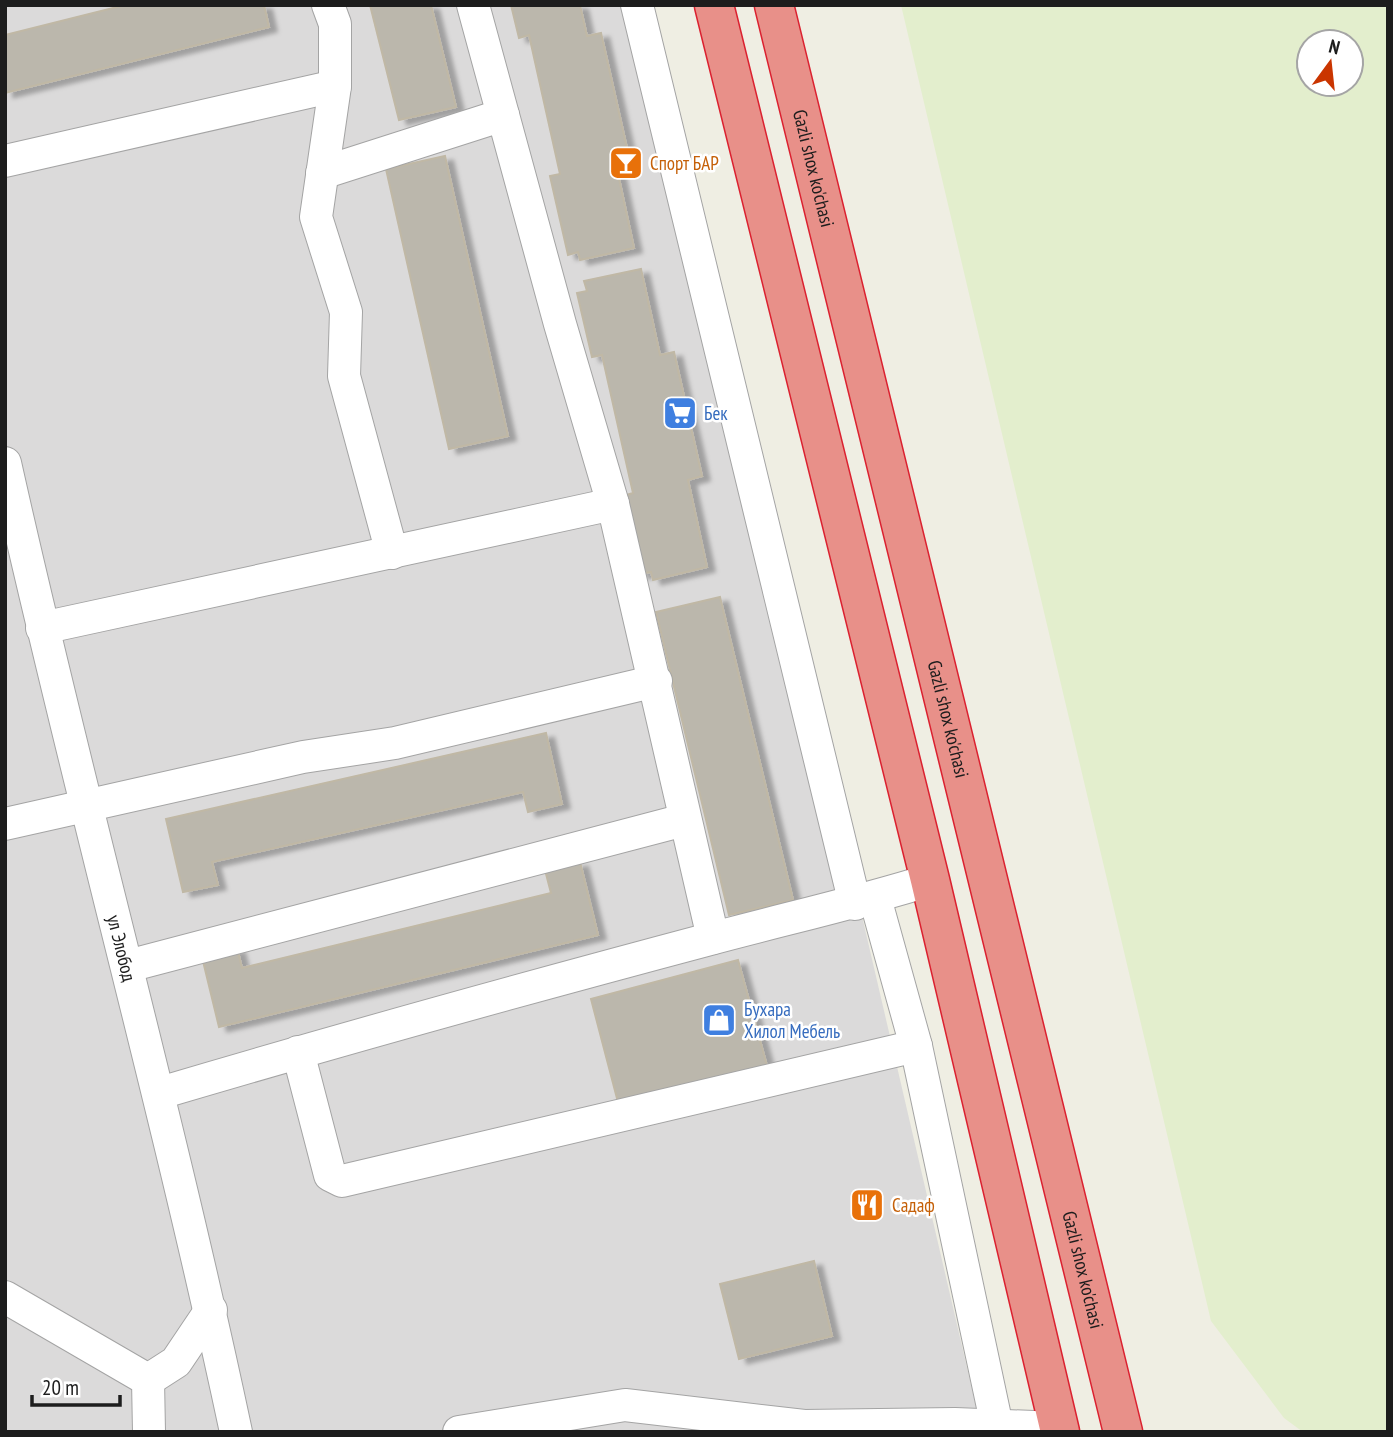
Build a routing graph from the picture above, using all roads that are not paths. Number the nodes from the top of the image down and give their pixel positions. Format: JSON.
{"nodes":[{"id":1,"x":328,"y":5,"type":"edge"},
{"id":2,"x":473,"y":5,"type":"edge"},
{"id":3,"x":637,"y":5,"type":"edge"},
{"id":4,"x":714,"y":5,"type":"edge"},
{"id":5,"x":774,"y":5,"type":"edge"},
{"id":6,"x":335,"y":86,"type":"junction"},
{"id":7,"x":503,"y":115,"type":"junction"},
{"id":8,"x":5,"y":161,"type":"edge"},
{"id":9,"x":322,"y":173,"type":"junction"},
{"id":10,"x":5,"y":463,"type":"edge"},
{"id":11,"x":613,"y":504,"type":"junction"},
{"id":12,"x":392,"y":553,"type":"junction"},
{"id":13,"x":42,"y":628,"type":"junction"},
{"id":14,"x":656,"y":681,"type":"junction"},
{"id":15,"x":87,"y":804,"type":"junction"},
{"id":16,"x":684,"y":820,"type":"junction"},
{"id":17,"x":5,"y":824,"type":"edge"},
{"id":18,"x":930,"y":880,"type":"junction"},
{"id":19,"x":865,"y":901,"type":"junction"},
{"id":20,"x":713,"y":938,"type":"junction"},
{"id":21,"x":128,"y":966,"type":"junction"},
{"id":22,"x":916,"y":1046,"type":"junction"},
{"id":23,"x":298,"y":1052,"type":"junction"},
{"id":24,"x":160,"y":1093,"type":"junction"},
{"id":25,"x":5,"y":1297,"type":"edge"},
{"id":26,"x":211,"y":1310,"type":"junction"},
{"id":27,"x":148,"y":1380,"type":"junction"},
{"id":28,"x":716,"y":1423,"type":"edge"},
{"id":29,"x":997,"y":1426,"type":"junction"},
{"id":30,"x":956,"y":1428,"type":"edge"},
{"id":31,"x":805,"y":1429,"type":"edge"},
{"id":32,"x":1060,"y":1430,"type":"edge"},
{"id":33,"x":149,"y":1432,"type":"edge"},
{"id":34,"x":236,"y":1432,"type":"edge"},
{"id":35,"x":460,"y":1432,"type":"edge"},
{"id":36,"x":1123,"y":1432,"type":"edge"}],
"edges":[{"from":1,"to":6,"type":"street"},
{"from":2,"to":7,"type":"street"},
{"from":3,"to":19,"type":"street"},
{"from":4,"to":18,"type":"highway"},
{"from":5,"to":36,"type":"highway","name":"Gazli shox ko'chasi"},
{"from":6,"to":8,"type":"street"},
{"from":6,"to":9,"type":"street"},
{"from":7,"to":9,"type":"street"},
{"from":7,"to":11,"type":"street"},
{"from":9,"to":12,"type":"street"},
{"from":10,"to":13,"type":"street","name":"ул Элобод"},
{"from":11,"to":12,"type":"street"},
{"from":11,"to":14,"type":"street"},
{"from":12,"to":13,"type":"street"},
{"from":13,"to":15,"type":"street","name":"ул Элобод"},
{"from":14,"to":15,"type":"street"},
{"from":14,"to":16,"type":"street"},
{"from":15,"to":17,"type":"street"},
{"from":15,"to":21,"type":"street","name":"ул Элобод"},
{"from":16,"to":20,"type":"street"},
{"from":16,"to":21,"type":"street"},
{"from":18,"to":19,"type":"street"},
{"from":18,"to":32,"type":"highway"},
{"from":19,"to":20,"type":"street"},
{"from":19,"to":22,"type":"street"},
{"from":20,"to":23,"type":"street"},
{"from":21,"to":24,"type":"street","name":"ул Элобод"},
{"from":22,"to":23,"type":"street"},
{"from":22,"to":29,"type":"street"},
{"from":23,"to":24,"type":"street"},
{"from":24,"to":26,"type":"street","name":"ул Элобод"},
{"from":25,"to":27,"type":"street"},
{"from":26,"to":27,"type":"street"},
{"from":26,"to":34,"type":"street","name":"ул Элобод"},
{"from":27,"to":33,"type":"street"},
{"from":28,"to":31,"type":"street"},
{"from":28,"to":35,"type":"street"},
{"from":29,"to":30,"type":"street"},
{"from":29,"to":32,"type":"street"},
{"from":30,"to":31,"type":"street"}]}
